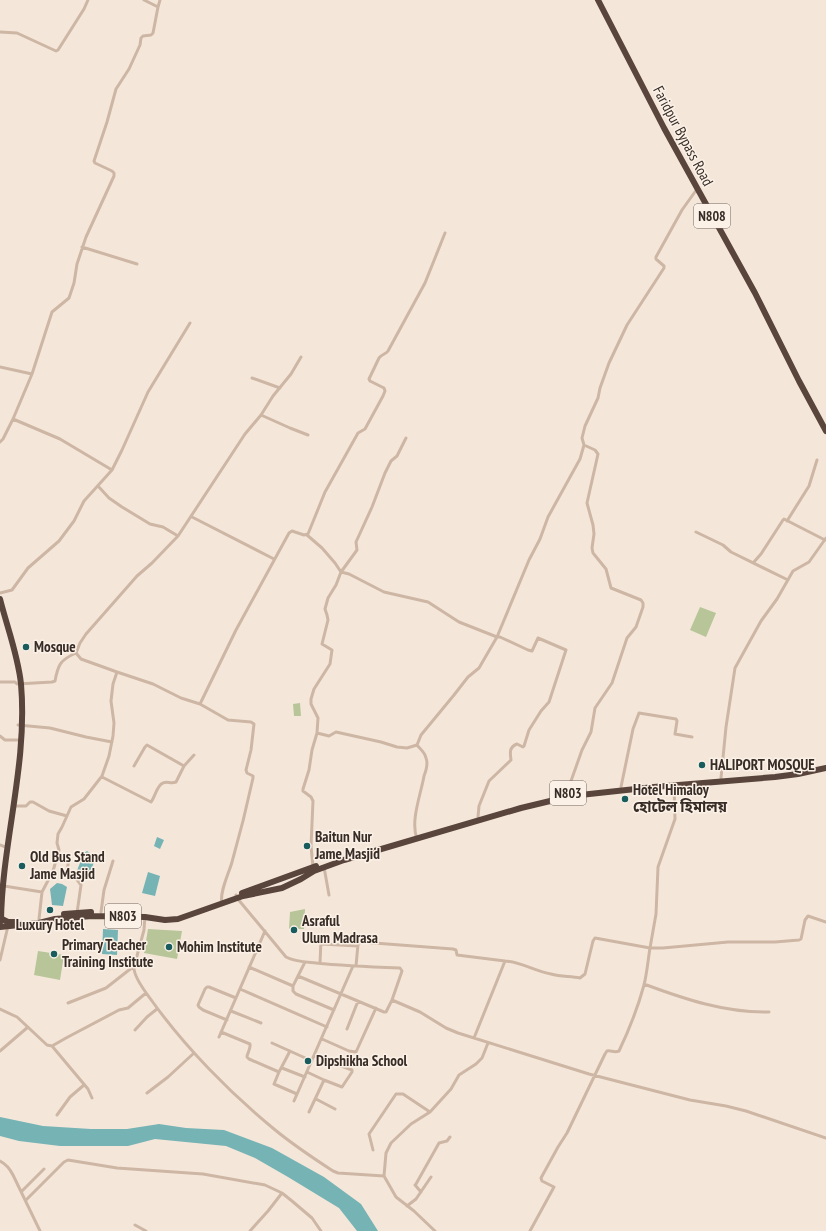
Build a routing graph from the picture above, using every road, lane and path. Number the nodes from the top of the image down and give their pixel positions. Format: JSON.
{"nodes":[{"id":1,"x":88,"y":0,"type":"edge"},
{"id":2,"x":144,"y":0,"type":"edge"},
{"id":3,"x":160,"y":0,"type":"edge"},
{"id":4,"x":598,"y":0,"type":"edge"},
{"id":5,"x":158,"y":6,"type":"junction"},
{"id":6,"x":0,"y":32,"type":"edge"},
{"id":7,"x":697,"y":189,"type":"junction"},
{"id":8,"x":445,"y":233,"type":"dead end"},
{"id":9,"x":82,"y":247,"type":"junction"},
{"id":10,"x":137,"y":264,"type":"dead end"},
{"id":11,"x":190,"y":323,"type":"dead end"},
{"id":12,"x":301,"y":357,"type":"dead end"},
{"id":13,"x":0,"y":367,"type":"edge"},
{"id":14,"x":32,"y":374,"type":"junction"},
{"id":15,"x":252,"y":378,"type":"dead end"},
{"id":16,"x":280,"y":388,"type":"junction"},
{"id":17,"x":261,"y":415,"type":"junction"},
{"id":18,"x":13,"y":419,"type":"junction"},
{"id":19,"x":826,"y":431,"type":"edge"},
{"id":20,"x":308,"y":435,"type":"dead end"},
{"id":21,"x":406,"y":438,"type":"dead end"},
{"id":22,"x":0,"y":442,"type":"edge"},
{"id":23,"x":584,"y":445,"type":"junction"},
{"id":24,"x":817,"y":460,"type":"dead end"},
{"id":25,"x":112,"y":470,"type":"junction"},
{"id":26,"x":98,"y":486,"type":"junction"},
{"id":27,"x":192,"y":517,"type":"junction"},
{"id":28,"x":787,"y":521,"type":"junction"},
{"id":29,"x":696,"y":532,"type":"dead end"},
{"id":30,"x":307,"y":535,"type":"junction"},
{"id":31,"x":178,"y":536,"type":"junction"},
{"id":32,"x":825,"y":539,"type":"edge"},
{"id":33,"x":274,"y":559,"type":"junction"},
{"id":34,"x":753,"y":563,"type":"junction"},
{"id":35,"x":341,"y":572,"type":"junction"},
{"id":36,"x":788,"y":580,"type":"junction"},
{"id":37,"x":0,"y":593,"type":"edge"},
{"id":38,"x":0,"y":599,"type":"edge"},
{"id":39,"x":1,"y":612,"type":"edge"},
{"id":40,"x":497,"y":637,"type":"junction"},
{"id":41,"x":76,"y":653,"type":"junction"},
{"id":42,"x":117,"y":672,"type":"junction"},
{"id":43,"x":0,"y":682,"type":"edge"},
{"id":44,"x":19,"y":684,"type":"junction"},
{"id":45,"x":200,"y":704,"type":"junction"},
{"id":46,"x":20,"y":725,"type":"junction"},
{"id":47,"x":317,"y":733,"type":"junction"},
{"id":48,"x":0,"y":736,"type":"edge"},
{"id":49,"x":692,"y":736,"type":"dead end"},
{"id":50,"x":18,"y":740,"type":"junction"},
{"id":51,"x":112,"y":742,"type":"junction"},
{"id":52,"x":417,"y":745,"type":"junction"},
{"id":53,"x":19,"y":750,"type":"junction"},
{"id":54,"x":194,"y":755,"type":"dead end"},
{"id":55,"x":826,"y":765,"type":"edge"},
{"id":56,"x":134,"y":766,"type":"dead end"},
{"id":57,"x":184,"y":766,"type":"junction"},
{"id":58,"x":826,"y":768,"type":"edge"},
{"id":59,"x":102,"y":777,"type":"junction"},
{"id":60,"x":738,"y":778,"type":"junction"},
{"id":61,"x":717,"y":779,"type":"junction"},
{"id":62,"x":654,"y":786,"type":"junction"},
{"id":63,"x":674,"y":786,"type":"junction"},
{"id":64,"x":621,"y":787,"type":"junction"},
{"id":65,"x":596,"y":792,"type":"junction"},
{"id":66,"x":571,"y":794,"type":"junction"},
{"id":67,"x":12,"y":806,"type":"junction"},
{"id":68,"x":520,"y":806,"type":"junction"},
{"id":69,"x":66,"y":816,"type":"junction"},
{"id":70,"x":478,"y":817,"type":"junction"},
{"id":71,"x":451,"y":826,"type":"junction"},
{"id":72,"x":416,"y":837,"type":"junction"},
{"id":73,"x":4,"y":847,"type":"edge"},
{"id":74,"x":69,"y":859,"type":"dead end"},
{"id":75,"x":112,"y":861,"type":"dead end"},
{"id":76,"x":322,"y":867,"type":"junction"},
{"id":77,"x":313,"y":868,"type":"junction"},
{"id":78,"x":1,"y":875,"type":"edge"},
{"id":79,"x":2,"y":886,"type":"edge"},
{"id":80,"x":42,"y":892,"type":"junction"},
{"id":81,"x":2,"y":895,"type":"edge"},
{"id":82,"x":328,"y":895,"type":"dead end"},
{"id":83,"x":237,"y":896,"type":"junction"},
{"id":84,"x":221,"y":902,"type":"junction"},
{"id":85,"x":101,"y":912,"type":"junction"},
{"id":86,"x":77,"y":913,"type":"junction"},
{"id":87,"x":145,"y":916,"type":"junction"},
{"id":88,"x":0,"y":919,"type":"edge"},
{"id":89,"x":39,"y":921,"type":"junction"},
{"id":90,"x":826,"y":922,"type":"edge"},
{"id":91,"x":3,"y":927,"type":"edge"},
{"id":92,"x":265,"y":931,"type":"junction"},
{"id":93,"x":321,"y":940,"type":"dead end"},
{"id":94,"x":321,"y":944,"type":"junction"},
{"id":95,"x":358,"y":946,"type":"junction"},
{"id":96,"x":650,"y":948,"type":"junction"},
{"id":97,"x":0,"y":960,"type":"edge"},
{"id":98,"x":505,"y":961,"type":"junction"},
{"id":99,"x":305,"y":962,"type":"junction"},
{"id":100,"x":320,"y":963,"type":"junction"},
{"id":101,"x":355,"y":966,"type":"junction"},
{"id":102,"x":134,"y":967,"type":"junction"},
{"id":103,"x":249,"y":967,"type":"junction"},
{"id":104,"x":298,"y":976,"type":"junction"},
{"id":105,"x":644,"y":984,"type":"junction"},
{"id":106,"x":293,"y":986,"type":"junction"},
{"id":107,"x":240,"y":990,"type":"junction"},
{"id":108,"x":146,"y":993,"type":"junction"},
{"id":109,"x":341,"y":994,"type":"junction"},
{"id":110,"x":236,"y":998,"type":"junction"},
{"id":111,"x":392,"y":1000,"type":"junction"},
{"id":112,"x":358,"y":1001,"type":"junction"},
{"id":113,"x":68,"y":1003,"type":"dead end"},
{"id":114,"x":376,"y":1008,"type":"junction"},
{"id":115,"x":0,"y":1009,"type":"edge"},
{"id":116,"x":157,"y":1009,"type":"junction"},
{"id":117,"x":230,"y":1010,"type":"junction"},
{"id":118,"x":334,"y":1010,"type":"junction"},
{"id":119,"x":769,"y":1012,"type":"dead end"},
{"id":120,"x":227,"y":1020,"type":"junction"},
{"id":121,"x":261,"y":1023,"type":"dead end"},
{"id":122,"x":28,"y":1027,"type":"junction"},
{"id":123,"x":327,"y":1027,"type":"junction"},
{"id":124,"x":347,"y":1029,"type":"dead end"},
{"id":125,"x":135,"y":1030,"type":"dead end"},
{"id":126,"x":221,"y":1032,"type":"junction"},
{"id":127,"x":219,"y":1037,"type":"dead end"},
{"id":128,"x":474,"y":1038,"type":"junction"},
{"id":129,"x":322,"y":1039,"type":"junction"},
{"id":130,"x":272,"y":1043,"type":"dead end"},
{"id":131,"x":488,"y":1043,"type":"junction"},
{"id":132,"x":52,"y":1046,"type":"junction"},
{"id":133,"x":0,"y":1051,"type":"edge"},
{"id":134,"x":290,"y":1051,"type":"junction"},
{"id":135,"x":194,"y":1053,"type":"junction"},
{"id":136,"x":314,"y":1056,"type":"junction"},
{"id":137,"x":312,"y":1062,"type":"junction"},
{"id":138,"x":282,"y":1068,"type":"junction"},
{"id":139,"x":279,"y":1072,"type":"junction"},
{"id":140,"x":307,"y":1072,"type":"junction"},
{"id":141,"x":595,"y":1075,"type":"junction"},
{"id":142,"x":305,"y":1077,"type":"junction"},
{"id":143,"x":324,"y":1080,"type":"junction"},
{"id":144,"x":84,"y":1085,"type":"junction"},
{"id":145,"x":147,"y":1093,"type":"dead end"},
{"id":146,"x":297,"y":1094,"type":"junction"},
{"id":147,"x":92,"y":1098,"type":"dead end"},
{"id":148,"x":316,"y":1099,"type":"junction"},
{"id":149,"x":294,"y":1101,"type":"dead end"},
{"id":150,"x":335,"y":1109,"type":"dead end"},
{"id":151,"x":309,"y":1112,"type":"dead end"},
{"id":152,"x":430,"y":1112,"type":"junction"},
{"id":153,"x":57,"y":1115,"type":"dead end"},
{"id":154,"x":450,"y":1137,"type":"dead end"},
{"id":155,"x":826,"y":1138,"type":"edge"},
{"id":156,"x":373,"y":1150,"type":"dead end"},
{"id":157,"x":0,"y":1161,"type":"edge"},
{"id":158,"x":44,"y":1169,"type":"dead end"},
{"id":159,"x":384,"y":1176,"type":"junction"},
{"id":160,"x":431,"y":1177,"type":"dead end"},
{"id":161,"x":22,"y":1191,"type":"junction"},
{"id":162,"x":421,"y":1192,"type":"junction"},
{"id":163,"x":282,"y":1193,"type":"junction"},
{"id":164,"x":26,"y":1200,"type":"junction"},
{"id":165,"x":407,"y":1206,"type":"junction"},
{"id":166,"x":135,"y":1225,"type":"dead end"},
{"id":167,"x":40,"y":1231,"type":"edge"},
{"id":168,"x":146,"y":1231,"type":"edge"},
{"id":169,"x":250,"y":1231,"type":"edge"},
{"id":170,"x":321,"y":1231,"type":"edge"},
{"id":171,"x":435,"y":1231,"type":"edge"},
{"id":172,"x":530,"y":1231,"type":"edge"}],
"edges":[{"from":1,"to":6,"type":"street"},
{"from":2,"to":5,"type":"street"},
{"from":3,"to":5,"type":"street"},
{"from":4,"to":7,"type":"highway","name":"Faridpur Bypass Road","number":"N808"},
{"from":5,"to":9,"type":"street"},
{"from":7,"to":19,"type":"highway","name":"Faridpur Bypass Road","number":"N808"},
{"from":7,"to":23,"type":"street"},
{"from":8,"to":30,"type":"street"},
{"from":9,"to":10,"type":"street"},
{"from":9,"to":14,"type":"street"},
{"from":11,"to":25,"type":"street"},
{"from":12,"to":16,"type":"street"},
{"from":13,"to":14,"type":"street"},
{"from":14,"to":18,"type":"street"},
{"from":15,"to":16,"type":"street"},
{"from":16,"to":17,"type":"street"},
{"from":17,"to":20,"type":"street"},
{"from":17,"to":27,"type":"street"},
{"from":18,"to":22,"type":"street"},
{"from":18,"to":25,"type":"street"},
{"from":21,"to":35,"type":"street"},
{"from":23,"to":40,"type":"street"},
{"from":23,"to":66,"type":"street"},
{"from":24,"to":28,"type":"street"},
{"from":25,"to":26,"type":"street"},
{"from":26,"to":31,"type":"street"},
{"from":26,"to":37,"type":"street"},
{"from":27,"to":31,"type":"street"},
{"from":27,"to":33,"type":"street"},
{"from":28,"to":32,"type":"street"},
{"from":28,"to":34,"type":"street"},
{"from":29,"to":34,"type":"street"},
{"from":30,"to":33,"type":"street"},
{"from":30,"to":35,"type":"street"},
{"from":31,"to":41,"type":"street"},
{"from":32,"to":36,"type":"street"},
{"from":33,"to":45,"type":"street"},
{"from":34,"to":36,"type":"street"},
{"from":35,"to":40,"type":"street"},
{"from":35,"to":47,"type":"street"},
{"from":36,"to":61,"type":"street"},
{"from":38,"to":39,"type":"highway"},
{"from":39,"to":44,"type":"highway"},
{"from":40,"to":52,"type":"street"},
{"from":40,"to":70,"type":"street"},
{"from":41,"to":42,"type":"street"},
{"from":41,"to":44,"type":"street"},
{"from":42,"to":45,"type":"street"},
{"from":42,"to":51,"type":"street"},
{"from":43,"to":44,"type":"street"},
{"from":44,"to":46,"type":"highway"},
{"from":45,"to":84,"type":"street"},
{"from":46,"to":50,"type":"highway"},
{"from":46,"to":51,"type":"street"},
{"from":46,"to":53,"type":"highway"},
{"from":47,"to":52,"type":"street"},
{"from":47,"to":77,"type":"street"},
{"from":48,"to":50,"type":"street"},
{"from":49,"to":64,"type":"street"},
{"from":50,"to":53,"type":"highway"},
{"from":51,"to":59,"type":"street"},
{"from":52,"to":72,"type":"street"},
{"from":53,"to":67,"type":"highway"},
{"from":54,"to":57,"type":"street"},
{"from":55,"to":60,"type":"highway","number":"N803"},
{"from":56,"to":57,"type":"street"},
{"from":57,"to":59,"type":"street"},
{"from":58,"to":60,"type":"highway","number":"N803"},
{"from":59,"to":69,"type":"street"},
{"from":60,"to":61,"type":"highway","number":"N803"},
{"from":61,"to":62,"type":"highway","number":"N803"},
{"from":61,"to":63,"type":"highway","number":"N803"},
{"from":62,"to":63,"type":"highway","number":"N803"},
{"from":62,"to":64,"type":"highway","number":"N803"},
{"from":62,"to":65,"type":"highway","number":"N803"},
{"from":63,"to":96,"type":"street"},
{"from":64,"to":65,"type":"highway","number":"N803"},
{"from":65,"to":66,"type":"highway","number":"N803"},
{"from":66,"to":68,"type":"highway","number":"N803"},
{"from":67,"to":69,"type":"street"},
{"from":67,"to":73,"type":"highway"},
{"from":68,"to":70,"type":"highway","number":"N803"},
{"from":68,"to":71,"type":"highway","number":"N803"},
{"from":69,"to":80,"type":"street"},
{"from":70,"to":71,"type":"highway","number":"N803"},
{"from":71,"to":72,"type":"highway","number":"N803"},
{"from":72,"to":76,"type":"highway","number":"N803"},
{"from":73,"to":78,"type":"highway"},
{"from":73,"to":79,"type":"highway"},
{"from":74,"to":86,"type":"street"},
{"from":75,"to":85,"type":"street"},
{"from":76,"to":77,"type":"highway","number":"N803"},
{"from":76,"to":82,"type":"street"},
{"from":76,"to":83,"type":"highway","number":"N803"},
{"from":77,"to":83,"type":"highway","number":"N803"},
{"from":78,"to":79,"type":"highway"},
{"from":79,"to":80,"type":"street"},
{"from":79,"to":81,"type":"highway"},
{"from":80,"to":89,"type":"street"},
{"from":81,"to":88,"type":"highway"},
{"from":83,"to":84,"type":"highway","number":"N803"},
{"from":83,"to":92,"type":"street"},
{"from":84,"to":87,"type":"highway","number":"N803"},
{"from":85,"to":86,"type":"highway","number":"N803"},
{"from":85,"to":87,"type":"highway","number":"N803"},
{"from":86,"to":89,"type":"highway","number":"N803"},
{"from":87,"to":89,"type":"highway","number":"N803"},
{"from":87,"to":102,"type":"street"},
{"from":88,"to":89,"type":"highway","number":"N803"},
{"from":88,"to":91,"type":"highway"},
{"from":89,"to":91,"type":"highway","number":"N803"},
{"from":90,"to":96,"type":"street"},
{"from":91,"to":97,"type":"street"},
{"from":92,"to":99,"type":"street"},
{"from":92,"to":103,"type":"street"},
{"from":93,"to":94,"type":"street"},
{"from":94,"to":95,"type":"street"},
{"from":94,"to":100,"type":"street"},
{"from":95,"to":98,"type":"street"},
{"from":95,"to":101,"type":"street"},
{"from":96,"to":98,"type":"street"},
{"from":96,"to":105,"type":"street"},
{"from":98,"to":128,"type":"street"},
{"from":99,"to":100,"type":"street"},
{"from":99,"to":104,"type":"street"},
{"from":100,"to":101,"type":"street"},
{"from":101,"to":109,"type":"street"},
{"from":101,"to":111,"type":"street"},
{"from":102,"to":108,"type":"street"},
{"from":102,"to":113,"type":"street"},
{"from":103,"to":106,"type":"street"},
{"from":103,"to":107,"type":"street"},
{"from":104,"to":106,"type":"street"},
{"from":104,"to":109,"type":"street"},
{"from":105,"to":119,"type":"street"},
{"from":105,"to":141,"type":"street"},
{"from":106,"to":118,"type":"street"},
{"from":107,"to":110,"type":"street"},
{"from":107,"to":123,"type":"street"},
{"from":108,"to":116,"type":"street"},
{"from":108,"to":132,"type":"street"},
{"from":109,"to":112,"type":"street"},
{"from":109,"to":118,"type":"street"},
{"from":110,"to":117,"type":"street"},
{"from":110,"to":120,"type":"street"},
{"from":111,"to":114,"type":"street"},
{"from":111,"to":128,"type":"street"},
{"from":112,"to":114,"type":"street"},
{"from":112,"to":124,"type":"street"},
{"from":114,"to":129,"type":"street"},
{"from":115,"to":122,"type":"street"},
{"from":116,"to":125,"type":"street"},
{"from":116,"to":135,"type":"street"},
{"from":117,"to":120,"type":"street"},
{"from":117,"to":121,"type":"street"},
{"from":118,"to":123,"type":"street"},
{"from":120,"to":126,"type":"street"},
{"from":122,"to":132,"type":"street"},
{"from":122,"to":133,"type":"street"},
{"from":123,"to":129,"type":"street"},
{"from":126,"to":127,"type":"street"},
{"from":126,"to":139,"type":"street"},
{"from":128,"to":131,"type":"street"},
{"from":129,"to":136,"type":"street"},
{"from":130,"to":134,"type":"street"},
{"from":131,"to":141,"type":"street"},
{"from":131,"to":152,"type":"street"},
{"from":132,"to":144,"type":"street"},
{"from":134,"to":137,"type":"street"},
{"from":134,"to":138,"type":"street"},
{"from":135,"to":145,"type":"street"},
{"from":135,"to":159,"type":"street"},
{"from":136,"to":137,"type":"street"},
{"from":136,"to":143,"type":"street"},
{"from":137,"to":140,"type":"street"},
{"from":138,"to":139,"type":"street"},
{"from":138,"to":142,"type":"street"},
{"from":139,"to":146,"type":"street"},
{"from":140,"to":142,"type":"street"},
{"from":140,"to":143,"type":"street"},
{"from":141,"to":155,"type":"street"},
{"from":141,"to":172,"type":"street"},
{"from":142,"to":146,"type":"street"},
{"from":143,"to":148,"type":"street"},
{"from":144,"to":147,"type":"street"},
{"from":144,"to":153,"type":"street"},
{"from":146,"to":149,"type":"street"},
{"from":148,"to":150,"type":"street"},
{"from":148,"to":151,"type":"street"},
{"from":152,"to":156,"type":"street"},
{"from":152,"to":159,"type":"street"},
{"from":154,"to":162,"type":"street"},
{"from":157,"to":161,"type":"street"},
{"from":158,"to":161,"type":"street"},
{"from":159,"to":165,"type":"street"},
{"from":160,"to":162,"type":"street"},
{"from":161,"to":164,"type":"street"},
{"from":162,"to":165,"type":"street"},
{"from":163,"to":164,"type":"street"},
{"from":163,"to":169,"type":"street"},
{"from":163,"to":170,"type":"street"},
{"from":164,"to":167,"type":"street"},
{"from":165,"to":171,"type":"street"},
{"from":166,"to":168,"type":"street"}]}
